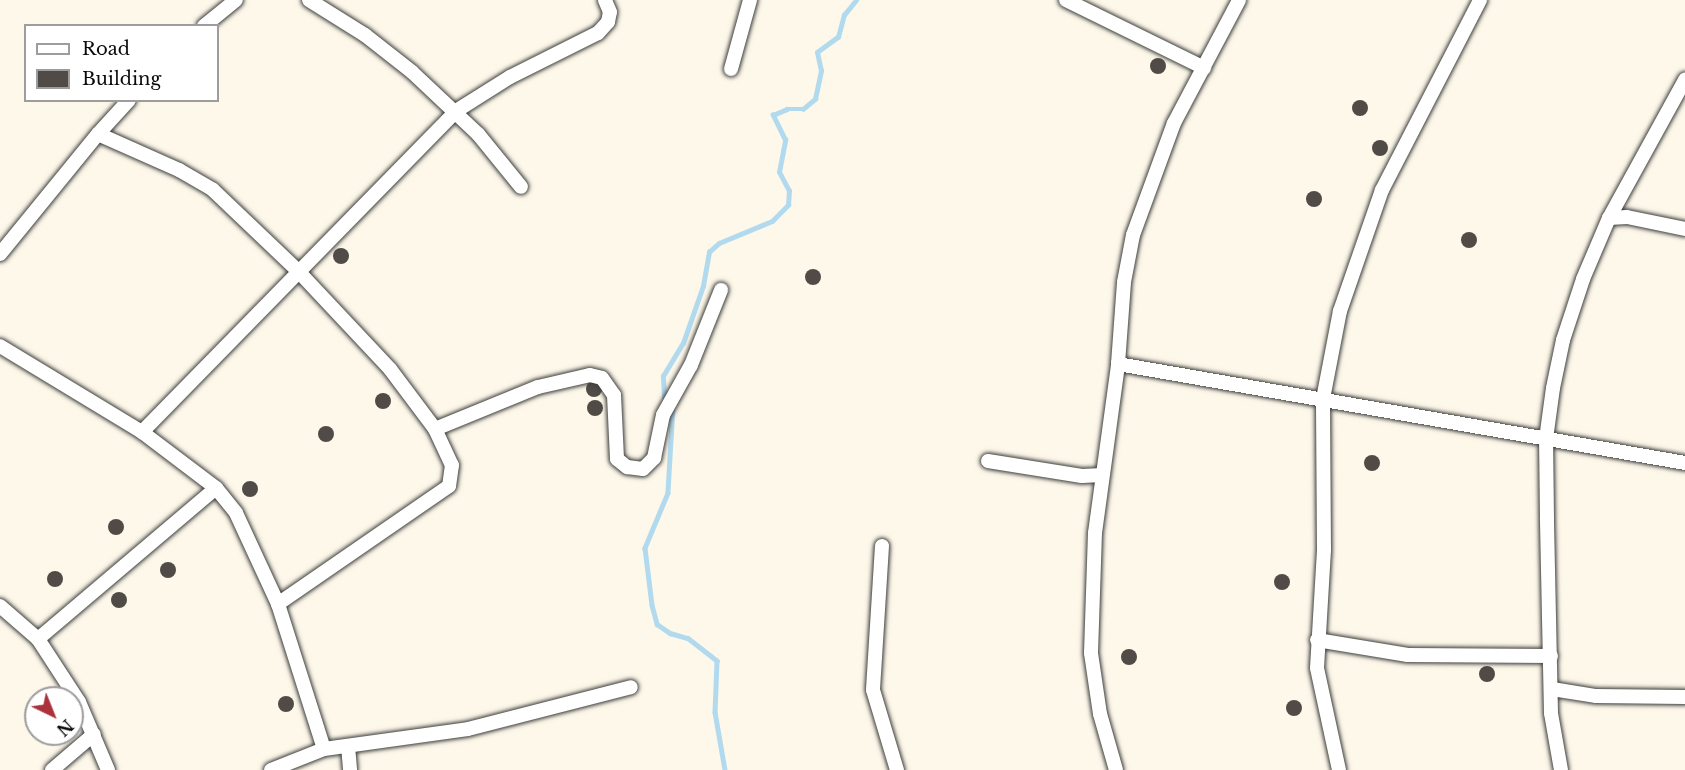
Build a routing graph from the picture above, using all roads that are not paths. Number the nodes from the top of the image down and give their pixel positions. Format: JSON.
{"nodes":[{"id":1,"x":236,"y":0,"type":"edge"},
{"id":2,"x":309,"y":0,"type":"edge"},
{"id":3,"x":605,"y":0,"type":"edge"},
{"id":4,"x":750,"y":0,"type":"edge"},
{"id":5,"x":1066,"y":0,"type":"edge"},
{"id":6,"x":1239,"y":0,"type":"edge"},
{"id":7,"x":1480,"y":0,"type":"edge"},
{"id":8,"x":206,"y":24,"type":"edge"},
{"id":9,"x":1204,"y":68,"type":"junction"},
{"id":10,"x":731,"y":69,"type":"dead end"},
{"id":11,"x":1685,"y":80,"type":"edge"},
{"id":12,"x":127,"y":102,"type":"edge"},
{"id":13,"x":456,"y":111,"type":"junction"},
{"id":14,"x":98,"y":134,"type":"junction"},
{"id":15,"x":521,"y":187,"type":"dead end"},
{"id":16,"x":1609,"y":218,"type":"junction"},
{"id":17,"x":1685,"y":229,"type":"edge"},
{"id":18,"x":0,"y":254,"type":"edge"},
{"id":19,"x":299,"y":272,"type":"junction"},
{"id":20,"x":721,"y":290,"type":"dead end"},
{"id":21,"x":0,"y":346,"type":"edge"},
{"id":22,"x":1118,"y":364,"type":"junction"},
{"id":23,"x":1323,"y":399,"type":"junction"},
{"id":24,"x":435,"y":429,"type":"junction"},
{"id":25,"x":142,"y":432,"type":"junction"},
{"id":26,"x":1546,"y":439,"type":"junction"},
{"id":27,"x":988,"y":461,"type":"dead end"},
{"id":28,"x":1685,"y":463,"type":"edge"},
{"id":29,"x":1102,"y":475,"type":"junction"},
{"id":30,"x":216,"y":488,"type":"junction"},
{"id":31,"x":882,"y":546,"type":"dead end"},
{"id":32,"x":278,"y":604,"type":"junction"},
{"id":33,"x":0,"y":606,"type":"edge"},
{"id":34,"x":38,"y":639,"type":"junction"},
{"id":35,"x":1317,"y":640,"type":"junction"},
{"id":36,"x":1551,"y":656,"type":"junction"},
{"id":37,"x":631,"y":687,"type":"dead end"},
{"id":38,"x":1552,"y":689,"type":"junction"},
{"id":39,"x":1685,"y":698,"type":"edge"},
{"id":40,"x":94,"y":734,"type":"junction"},
{"id":41,"x":348,"y":746,"type":"junction"},
{"id":42,"x":324,"y":749,"type":"junction"},
{"id":43,"x":52,"y":770,"type":"edge"},
{"id":44,"x":108,"y":770,"type":"edge"},
{"id":45,"x":271,"y":770,"type":"edge"},
{"id":46,"x":350,"y":770,"type":"edge"},
{"id":47,"x":897,"y":770,"type":"edge"},
{"id":48,"x":1116,"y":770,"type":"edge"},
{"id":49,"x":1339,"y":770,"type":"edge"},
{"id":50,"x":1561,"y":770,"type":"edge"}],
"edges":[{"from":1,"to":8,"type":"street"},
{"from":2,"to":13,"type":"street"},
{"from":3,"to":13,"type":"street"},
{"from":4,"to":10,"type":"street"},
{"from":5,"to":9,"type":"street"},
{"from":6,"to":9,"type":"street"},
{"from":7,"to":23,"type":"street"},
{"from":9,"to":22,"type":"street"},
{"from":11,"to":16,"type":"street"},
{"from":12,"to":14,"type":"street"},
{"from":13,"to":15,"type":"street"},
{"from":13,"to":19,"type":"street"},
{"from":14,"to":18,"type":"street"},
{"from":14,"to":19,"type":"street"},
{"from":16,"to":17,"type":"street"},
{"from":16,"to":26,"type":"street"},
{"from":19,"to":24,"type":"street"},
{"from":19,"to":25,"type":"street"},
{"from":20,"to":24,"type":"street"},
{"from":21,"to":25,"type":"street"},
{"from":22,"to":23,"type":"street"},
{"from":22,"to":29,"type":"street"},
{"from":23,"to":26,"type":"street"},
{"from":23,"to":35,"type":"street"},
{"from":24,"to":32,"type":"street"},
{"from":25,"to":30,"type":"street"},
{"from":26,"to":28,"type":"street"},
{"from":26,"to":36,"type":"street"},
{"from":27,"to":29,"type":"street"},
{"from":29,"to":48,"type":"street"},
{"from":30,"to":32,"type":"street"},
{"from":30,"to":34,"type":"street"},
{"from":31,"to":47,"type":"street"},
{"from":32,"to":42,"type":"street"},
{"from":33,"to":34,"type":"street"},
{"from":34,"to":40,"type":"street"},
{"from":35,"to":36,"type":"street"},
{"from":35,"to":49,"type":"street"},
{"from":36,"to":38,"type":"street"},
{"from":37,"to":41,"type":"street"},
{"from":38,"to":39,"type":"street"},
{"from":38,"to":50,"type":"street"},
{"from":40,"to":43,"type":"street"},
{"from":40,"to":44,"type":"street"},
{"from":41,"to":42,"type":"street"},
{"from":41,"to":46,"type":"street"},
{"from":42,"to":45,"type":"street"}]}
